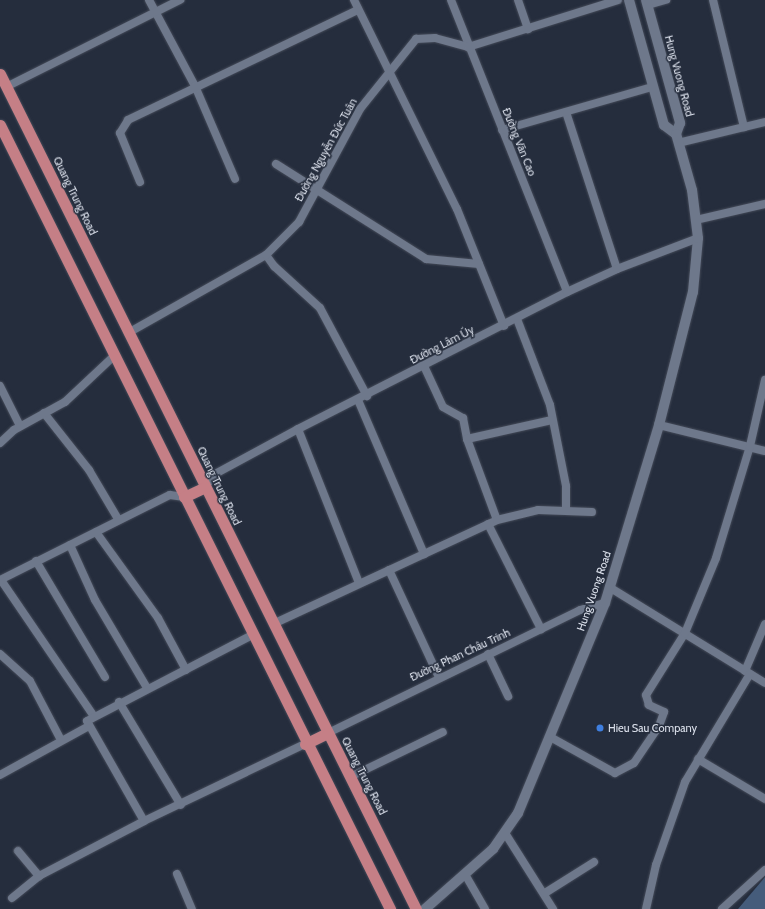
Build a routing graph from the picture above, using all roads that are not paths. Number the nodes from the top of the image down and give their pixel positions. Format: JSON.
{"nodes":[{"id":1,"x":149,"y":0,"type":"edge"},
{"id":2,"x":180,"y":0,"type":"edge"},
{"id":3,"x":354,"y":0,"type":"edge"},
{"id":4,"x":451,"y":0,"type":"edge"},
{"id":5,"x":518,"y":0,"type":"edge"},
{"id":6,"x":618,"y":0,"type":"edge"},
{"id":7,"x":629,"y":0,"type":"edge"},
{"id":8,"x":666,"y":0,"type":"edge"},
{"id":9,"x":713,"y":0,"type":"edge"},
{"id":10,"x":647,"y":2,"type":"edge"},
{"id":11,"x":358,"y":10,"type":"junction"},
{"id":12,"x":156,"y":12,"type":"junction"},
{"id":13,"x":528,"y":29,"type":"junction"},
{"id":14,"x":468,"y":47,"type":"junction"},
{"id":15,"x":388,"y":71,"type":"junction"},
{"id":16,"x":0,"y":74,"type":"edge"},
{"id":17,"x":194,"y":86,"type":"junction"},
{"id":18,"x":652,"y":86,"type":"junction"},
{"id":19,"x":3,"y":88,"type":"edge"},
{"id":20,"x":566,"y":112,"type":"junction"},
{"id":21,"x":765,"y":122,"type":"edge"},
{"id":22,"x":0,"y":125,"type":"edge"},
{"id":23,"x":744,"y":127,"type":"junction"},
{"id":24,"x":502,"y":130,"type":"junction"},
{"id":25,"x":677,"y":139,"type":"junction"},
{"id":26,"x":276,"y":164,"type":"dead end"},
{"id":27,"x":235,"y":179,"type":"dead end"},
{"id":28,"x":140,"y":182,"type":"dead end"},
{"id":29,"x":317,"y":192,"type":"junction"},
{"id":30,"x":765,"y":204,"type":"edge"},
{"id":31,"x":696,"y":220,"type":"junction"},
{"id":32,"x":698,"y":238,"type":"junction"},
{"id":33,"x":266,"y":255,"type":"junction"},
{"id":34,"x":479,"y":264,"type":"junction"},
{"id":35,"x":617,"y":269,"type":"junction"},
{"id":36,"x":567,"y":292,"type":"junction"},
{"id":37,"x":516,"y":319,"type":"junction"},
{"id":38,"x":504,"y":326,"type":"junction"},
{"id":39,"x":128,"y":333,"type":"junction"},
{"id":40,"x":114,"y":356,"type":"junction"},
{"id":41,"x":424,"y":366,"type":"junction"},
{"id":42,"x":765,"y":380,"type":"edge"},
{"id":43,"x":0,"y":386,"type":"edge"},
{"id":44,"x":367,"y":396,"type":"junction"},
{"id":45,"x":358,"y":400,"type":"junction"},
{"id":46,"x":44,"y":413,"type":"junction"},
{"id":47,"x":552,"y":420,"type":"junction"},
{"id":48,"x":659,"y":425,"type":"junction"},
{"id":49,"x":20,"y":426,"type":"junction"},
{"id":50,"x":298,"y":429,"type":"junction"},
{"id":51,"x":467,"y":439,"type":"junction"},
{"id":52,"x":0,"y":442,"type":"edge"},
{"id":53,"x":750,"y":446,"type":"junction"},
{"id":54,"x":765,"y":451,"type":"edge"},
{"id":55,"x":205,"y":487,"type":"junction"},
{"id":56,"x":184,"y":497,"type":"junction"},
{"id":57,"x":566,"y":509,"type":"junction"},
{"id":58,"x":592,"y":512,"type":"dead end"},
{"id":59,"x":118,"y":519,"type":"junction"},
{"id":60,"x":497,"y":520,"type":"junction"},
{"id":61,"x":488,"y":524,"type":"junction"},
{"id":62,"x":96,"y":532,"type":"junction"},
{"id":63,"x":70,"y":545,"type":"junction"},
{"id":64,"x":424,"y":554,"type":"junction"},
{"id":65,"x":36,"y":561,"type":"junction"},
{"id":66,"x":389,"y":570,"type":"junction"},
{"id":67,"x":1,"y":580,"type":"edge"},
{"id":68,"x":358,"y":583,"type":"junction"},
{"id":69,"x":609,"y":587,"type":"junction"},
{"id":70,"x":605,"y":603,"type":"junction"},
{"id":71,"x":273,"y":624,"type":"junction"},
{"id":72,"x":765,"y":624,"type":"edge"},
{"id":73,"x":541,"y":629,"type":"junction"},
{"id":74,"x":685,"y":634,"type":"junction"},
{"id":75,"x":252,"y":636,"type":"junction"},
{"id":76,"x":0,"y":654,"type":"edge"},
{"id":77,"x":488,"y":654,"type":"junction"},
{"id":78,"x":186,"y":670,"type":"junction"},
{"id":79,"x":747,"y":673,"type":"junction"},
{"id":80,"x":439,"y":676,"type":"junction"},
{"id":81,"x":105,"y":677,"type":"dead end"},
{"id":82,"x":765,"y":683,"type":"edge"},
{"id":83,"x":147,"y":688,"type":"junction"},
{"id":84,"x":508,"y":696,"type":"dead end"},
{"id":85,"x":119,"y":702,"type":"junction"},
{"id":86,"x":93,"y":716,"type":"junction"},
{"id":87,"x":89,"y":726,"type":"junction"},
{"id":88,"x":443,"y":732,"type":"dead end"},
{"id":89,"x":328,"y":733,"type":"junction"},
{"id":90,"x":552,"y":738,"type":"junction"},
{"id":91,"x":61,"y":740,"type":"junction"},
{"id":92,"x":306,"y":744,"type":"junction"},
{"id":93,"x":698,"y":759,"type":"junction"},
{"id":94,"x":0,"y":775,"type":"edge"},
{"id":95,"x":350,"y":777,"type":"junction"},
{"id":96,"x":765,"y":799,"type":"edge"},
{"id":97,"x":181,"y":806,"type":"junction"},
{"id":98,"x":144,"y":821,"type":"junction"},
{"id":99,"x":505,"y":833,"type":"junction"},
{"id":100,"x":18,"y":851,"type":"dead end"},
{"id":101,"x":594,"y":862,"type":"dead end"},
{"id":102,"x":765,"y":870,"type":"edge"},
{"id":103,"x":177,"y":874,"type":"dead end"},
{"id":104,"x":39,"y":876,"type":"junction"},
{"id":105,"x":466,"y":876,"type":"junction"},
{"id":106,"x":545,"y":893,"type":"junction"},
{"id":107,"x":12,"y":898,"type":"dead end"},
{"id":108,"x":192,"y":909,"type":"edge"},
{"id":109,"x":390,"y":909,"type":"edge"},
{"id":110,"x":416,"y":909,"type":"edge"},
{"id":111,"x":425,"y":909,"type":"edge"},
{"id":112,"x":485,"y":909,"type":"edge"},
{"id":113,"x":553,"y":909,"type":"edge"},
{"id":114,"x":646,"y":909,"type":"edge"},
{"id":115,"x":722,"y":909,"type":"edge"}],
"edges":[{"from":1,"to":12,"type":"street"},
{"from":2,"to":12,"type":"street"},
{"from":3,"to":11,"type":"street"},
{"from":4,"to":14,"type":"street","name":"Đường Văn Cao"},
{"from":5,"to":13,"type":"street"},
{"from":6,"to":13,"type":"street","name":"Đường Nguyễn Đức Tuân"},
{"from":7,"to":18,"type":"street"},
{"from":8,"to":10,"type":"street"},
{"from":9,"to":23,"type":"street"},
{"from":10,"to":25,"type":"street","name":"Hung Vuong Road"},
{"from":11,"to":15,"type":"street"},
{"from":11,"to":17,"type":"street"},
{"from":12,"to":17,"type":"street"},
{"from":12,"to":19,"type":"street"},
{"from":13,"to":14,"type":"street","name":"Đường Nguyễn Đức Tuân"},
{"from":14,"to":15,"type":"street","name":"Đường Nguyễn Đức Tuân"},
{"from":14,"to":24,"type":"street","name":"Đường Văn Cao"},
{"from":15,"to":29,"type":"street","name":"Đường Nguyễn Đức Tuân"},
{"from":15,"to":34,"type":"street"},
{"from":16,"to":19,"type":"highway","name":"Quang Trung Road"},
{"from":17,"to":27,"type":"street"},
{"from":17,"to":28,"type":"street"},
{"from":18,"to":20,"type":"street"},
{"from":18,"to":25,"type":"street"},
{"from":19,"to":39,"type":"highway","name":"Quang Trung Road"},
{"from":20,"to":24,"type":"street"},
{"from":20,"to":35,"type":"street"},
{"from":21,"to":23,"type":"street"},
{"from":22,"to":40,"type":"highway"},
{"from":23,"to":25,"type":"street"},
{"from":24,"to":36,"type":"street","name":"Đường Văn Cao"},
{"from":25,"to":31,"type":"street","name":"Hung Vuong Road"},
{"from":26,"to":29,"type":"street"},
{"from":29,"to":33,"type":"street","name":"Đường Nguyễn Đức Tuân"},
{"from":29,"to":34,"type":"street"},
{"from":30,"to":31,"type":"street"},
{"from":31,"to":32,"type":"street","name":"Hung Vuong Road"},
{"from":32,"to":35,"type":"street","name":"Đường Lâm Úy"},
{"from":32,"to":48,"type":"street","name":"Hung Vuong Road"},
{"from":33,"to":39,"type":"street","name":"Đường Nguyễn Đức Tuân"},
{"from":33,"to":44,"type":"street"},
{"from":34,"to":38,"type":"street"},
{"from":35,"to":36,"type":"street","name":"Đường Lâm Úy"},
{"from":36,"to":37,"type":"street","name":"Đường Lâm Úy"},
{"from":37,"to":38,"type":"street","name":"Đường Lâm Úy"},
{"from":37,"to":47,"type":"street"},
{"from":38,"to":41,"type":"street","name":"Đường Lâm Úy"},
{"from":39,"to":55,"type":"highway","name":"Quang Trung Road"},
{"from":40,"to":46,"type":"street"},
{"from":40,"to":56,"type":"highway"},
{"from":41,"to":44,"type":"street","name":"Đường Lâm Úy"},
{"from":41,"to":51,"type":"street"},
{"from":42,"to":53,"type":"street"},
{"from":43,"to":49,"type":"street"},
{"from":44,"to":45,"type":"street","name":"Đường Lâm Úy"},
{"from":45,"to":50,"type":"street","name":"Đường Lâm Úy"},
{"from":45,"to":64,"type":"street"},
{"from":46,"to":49,"type":"street"},
{"from":46,"to":59,"type":"street"},
{"from":47,"to":51,"type":"street"},
{"from":47,"to":57,"type":"street"},
{"from":48,"to":53,"type":"street"},
{"from":48,"to":69,"type":"street","name":"Hung Vuong Road"},
{"from":49,"to":52,"type":"street"},
{"from":50,"to":55,"type":"street","name":"Đường Lâm Úy"},
{"from":50,"to":68,"type":"street"},
{"from":51,"to":60,"type":"street"},
{"from":53,"to":54,"type":"street"},
{"from":53,"to":74,"type":"street"},
{"from":55,"to":56,"type":"highway"},
{"from":55,"to":71,"type":"highway","name":"Quang Trung Road"},
{"from":56,"to":59,"type":"street"},
{"from":56,"to":75,"type":"highway"},
{"from":57,"to":58,"type":"street"},
{"from":57,"to":60,"type":"street"},
{"from":59,"to":62,"type":"street"},
{"from":60,"to":61,"type":"street"},
{"from":61,"to":64,"type":"street"},
{"from":61,"to":73,"type":"street"},
{"from":62,"to":63,"type":"street"},
{"from":62,"to":78,"type":"street"},
{"from":63,"to":65,"type":"street"},
{"from":63,"to":83,"type":"street"},
{"from":64,"to":66,"type":"street"},
{"from":65,"to":67,"type":"street"},
{"from":65,"to":81,"type":"street"},
{"from":66,"to":68,"type":"street"},
{"from":66,"to":80,"type":"street"},
{"from":67,"to":86,"type":"street"},
{"from":68,"to":71,"type":"street"},
{"from":69,"to":70,"type":"street","name":"Hung Vuong Road"},
{"from":69,"to":74,"type":"street"},
{"from":70,"to":73,"type":"street","name":"Đường Phan Châu Trinh"},
{"from":70,"to":90,"type":"street","name":"Hung Vuong Road"},
{"from":71,"to":89,"type":"highway","name":"Quang Trung Road"},
{"from":72,"to":79,"type":"street"},
{"from":73,"to":77,"type":"street","name":"Đường Phan Châu Trinh"},
{"from":74,"to":79,"type":"street"},
{"from":74,"to":90,"type":"street"},
{"from":75,"to":78,"type":"street"},
{"from":75,"to":92,"type":"highway"},
{"from":76,"to":91,"type":"street"},
{"from":77,"to":80,"type":"street","name":"Đường Phan Châu Trinh"},
{"from":77,"to":84,"type":"street"},
{"from":78,"to":83,"type":"street"},
{"from":79,"to":82,"type":"street"},
{"from":79,"to":93,"type":"street"},
{"from":80,"to":89,"type":"street","name":"Đường Phan Châu Trinh"},
{"from":83,"to":85,"type":"street"},
{"from":85,"to":86,"type":"street"},
{"from":85,"to":97,"type":"street"},
{"from":86,"to":87,"type":"street"},
{"from":87,"to":91,"type":"street"},
{"from":87,"to":98,"type":"street"},
{"from":88,"to":95,"type":"street"},
{"from":89,"to":92,"type":"highway"},
{"from":89,"to":95,"type":"highway","name":"Quang Trung Road"},
{"from":90,"to":99,"type":"street","name":"Hung Vuong Road"},
{"from":91,"to":94,"type":"street"},
{"from":92,"to":97,"type":"street"},
{"from":92,"to":109,"type":"highway"},
{"from":93,"to":96,"type":"street"},
{"from":93,"to":114,"type":"street"},
{"from":95,"to":110,"type":"highway","name":"Quang Trung Road"},
{"from":97,"to":98,"type":"street"},
{"from":98,"to":104,"type":"street"},
{"from":99,"to":105,"type":"street","name":"Hung Vuong Road"},
{"from":99,"to":106,"type":"street"},
{"from":100,"to":104,"type":"street"},
{"from":101,"to":106,"type":"street"},
{"from":102,"to":115,"type":"street"},
{"from":103,"to":108,"type":"street"},
{"from":104,"to":107,"type":"street"},
{"from":105,"to":111,"type":"street","name":"Hung Vuong Road"},
{"from":105,"to":112,"type":"street"},
{"from":106,"to":113,"type":"street"}]}
